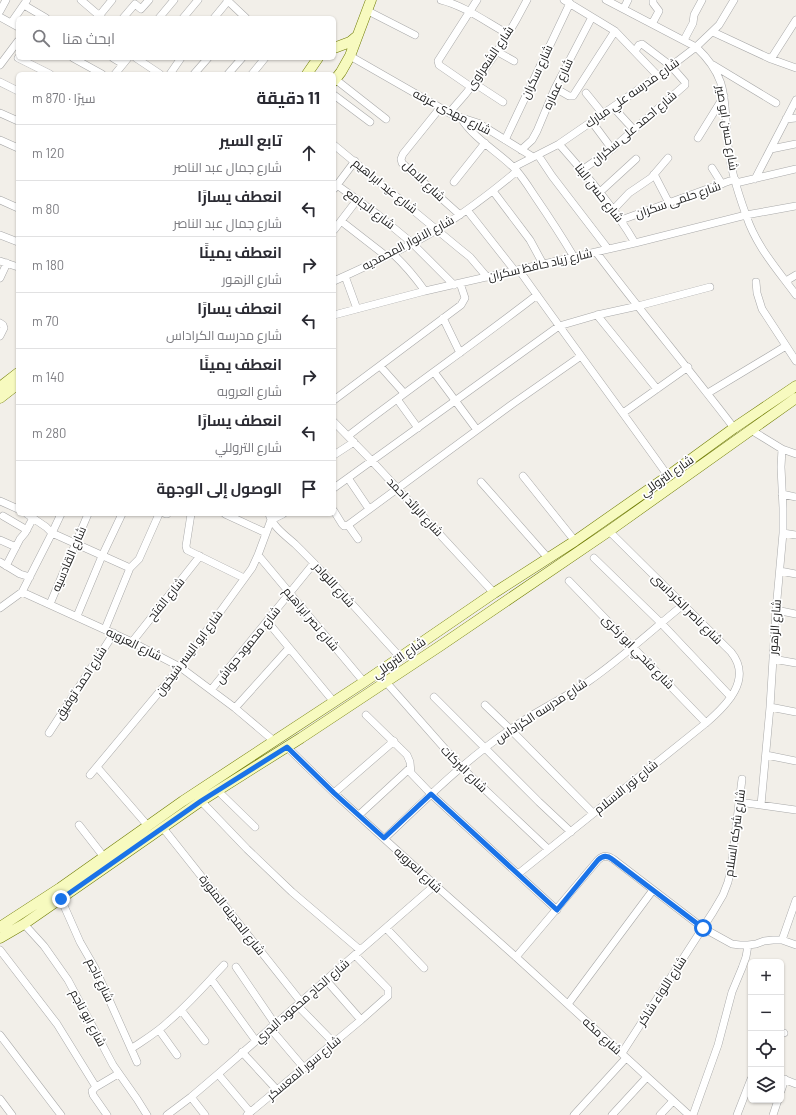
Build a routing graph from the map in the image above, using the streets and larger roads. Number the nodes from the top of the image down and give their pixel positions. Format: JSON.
{"nodes":[{"id":1,"x":6,"y":0,"type":"edge"},
{"id":2,"x":81,"y":0,"type":"edge"},
{"id":3,"x":112,"y":0,"type":"edge"},
{"id":4,"x":149,"y":0,"type":"edge"},
{"id":5,"x":174,"y":0,"type":"edge"},
{"id":6,"x":198,"y":0,"type":"edge"},
{"id":7,"x":371,"y":0,"type":"edge"},
{"id":8,"x":441,"y":0,"type":"edge"},
{"id":9,"x":477,"y":0,"type":"edge"},
{"id":10,"x":527,"y":0,"type":"edge"},
{"id":11,"x":608,"y":0,"type":"edge"},
{"id":12,"x":628,"y":0,"type":"edge"},
{"id":13,"x":654,"y":0,"type":"edge"},
{"id":14,"x":702,"y":0,"type":"edge"},
{"id":15,"x":734,"y":0,"type":"edge"},
{"id":16,"x":228,"y":1,"type":"edge"},
{"id":17,"x":26,"y":2,"type":"edge"},
{"id":18,"x":133,"y":2,"type":"edge"},
{"id":19,"x":567,"y":2,"type":"edge"},
{"id":20,"x":624,"y":8,"type":"junction"},
{"id":21,"x":0,"y":11,"type":"edge"},
{"id":22,"x":368,"y":11,"type":"junction"},
{"id":23,"x":470,"y":12,"type":"junction"},
{"id":24,"x":44,"y":16,"type":"edge"},
{"id":25,"x":99,"y":16,"type":"edge"},
{"id":26,"x":101,"y":16,"type":"edge"},
{"id":27,"x":124,"y":16,"type":"edge"},
{"id":28,"x":161,"y":16,"type":"edge"},
{"id":29,"x":185,"y":16,"type":"edge"},
{"id":30,"x":216,"y":16,"type":"edge"},
{"id":31,"x":243,"y":16,"type":"edge"},
{"id":32,"x":592,"y":16,"type":"junction"},
{"id":33,"x":0,"y":17,"type":"edge"},
{"id":34,"x":796,"y":20,"type":"edge"},
{"id":35,"x":11,"y":23,"type":"junction"},
{"id":36,"x":652,"y":24,"type":"junction"},
{"id":37,"x":16,"y":26,"type":"edge"},
{"id":38,"x":615,"y":31,"type":"junction"},
{"id":39,"x":713,"y":32,"type":"junction"},
{"id":40,"x":415,"y":34,"type":"dead end"},
{"id":41,"x":508,"y":34,"type":"junction"},
{"id":42,"x":356,"y":37,"type":"junction"},
{"id":43,"x":684,"y":40,"type":"junction"},
{"id":44,"x":16,"y":44,"type":"edge"},
{"id":45,"x":336,"y":47,"type":"edge"},
{"id":46,"x":696,"y":47,"type":"junction"},
{"id":47,"x":496,"y":51,"type":"junction"},
{"id":48,"x":635,"y":51,"type":"junction"},
{"id":49,"x":9,"y":54,"type":"junction"},
{"id":50,"x":350,"y":56,"type":"junction"},
{"id":51,"x":16,"y":57,"type":"edge"},
{"id":52,"x":771,"y":59,"type":"junction"},
{"id":53,"x":22,"y":60,"type":"edge"},
{"id":54,"x":77,"y":60,"type":"edge"},
{"id":55,"x":139,"y":60,"type":"edge"},
{"id":56,"x":180,"y":60,"type":"edge"},
{"id":57,"x":206,"y":60,"type":"edge"},
{"id":58,"x":240,"y":60,"type":"edge"},
{"id":59,"x":263,"y":60,"type":"edge"},
{"id":60,"x":317,"y":60,"type":"edge"},
{"id":61,"x":126,"y":61,"type":"edge"},
{"id":62,"x":514,"y":61,"type":"dead end"},
{"id":63,"x":711,"y":64,"type":"junction"},
{"id":64,"x":0,"y":65,"type":"edge"},
{"id":65,"x":671,"y":66,"type":"junction"},
{"id":66,"x":796,"y":68,"type":"edge"},
{"id":67,"x":46,"y":72,"type":"edge"},
{"id":68,"x":98,"y":72,"type":"edge"},
{"id":69,"x":117,"y":72,"type":"edge"},
{"id":70,"x":157,"y":72,"type":"edge"},
{"id":71,"x":171,"y":72,"type":"edge"},
{"id":72,"x":196,"y":72,"type":"edge"},
{"id":73,"x":230,"y":72,"type":"edge"},
{"id":74,"x":254,"y":72,"type":"edge"},
{"id":75,"x":308,"y":72,"type":"edge"},
{"id":76,"x":658,"y":76,"type":"junction"},
{"id":77,"x":336,"y":79,"type":"edge"},
{"id":78,"x":336,"y":81,"type":"edge"},
{"id":79,"x":0,"y":82,"type":"edge"},
{"id":80,"x":473,"y":85,"type":"junction"},
{"id":81,"x":555,"y":88,"type":"junction"},
{"id":82,"x":16,"y":90,"type":"edge"},
{"id":83,"x":586,"y":93,"type":"dead end"},
{"id":84,"x":336,"y":96,"type":"edge"},
{"id":85,"x":724,"y":96,"type":"junction"},
{"id":86,"x":796,"y":100,"type":"edge"},
{"id":87,"x":503,"y":102,"type":"dead end"},
{"id":88,"x":776,"y":102,"type":"dead end"},
{"id":89,"x":613,"y":107,"type":"junction"},
{"id":90,"x":440,"y":108,"type":"junction"},
{"id":91,"x":449,"y":113,"type":"junction"},
{"id":92,"x":0,"y":114,"type":"edge"},
{"id":93,"x":603,"y":114,"type":"junction"},
{"id":94,"x":461,"y":118,"type":"junction"},
{"id":95,"x":796,"y":118,"type":"edge"},
{"id":96,"x":386,"y":119,"type":"dead end"},
{"id":97,"x":786,"y":119,"type":"junction"},
{"id":98,"x":16,"y":121,"type":"edge"},
{"id":99,"x":370,"y":122,"type":"dead end"},
{"id":100,"x":592,"y":122,"type":"junction"},
{"id":101,"x":634,"y":130,"type":"junction"},
{"id":102,"x":698,"y":138,"type":"dead end"},
{"id":103,"x":0,"y":140,"type":"edge"},
{"id":104,"x":505,"y":140,"type":"junction"},
{"id":105,"x":485,"y":143,"type":"junction"},
{"id":106,"x":559,"y":144,"type":"junction"},
{"id":107,"x":796,"y":144,"type":"edge"},
{"id":108,"x":16,"y":147,"type":"edge"},
{"id":109,"x":336,"y":148,"type":"edge"},
{"id":110,"x":612,"y":149,"type":"junction"},
{"id":111,"x":771,"y":149,"type":"junction"},
{"id":112,"x":521,"y":150,"type":"junction"},
{"id":113,"x":536,"y":156,"type":"junction"},
{"id":114,"x":668,"y":158,"type":"dead end"},
{"id":115,"x":636,"y":159,"type":"dead end"},
{"id":116,"x":355,"y":161,"type":"junction"},
{"id":117,"x":712,"y":168,"type":"dead end"},
{"id":118,"x":516,"y":169,"type":"junction"},
{"id":119,"x":796,"y":169,"type":"edge"},
{"id":120,"x":582,"y":170,"type":"junction"},
{"id":121,"x":654,"y":174,"type":"junction"},
{"id":122,"x":755,"y":179,"type":"junction"},
{"id":123,"x":736,"y":181,"type":"junction"},
{"id":124,"x":454,"y":182,"type":"dead end"},
{"id":125,"x":722,"y":184,"type":"junction"},
{"id":126,"x":336,"y":187,"type":"edge"},
{"id":127,"x":493,"y":191,"type":"junction"},
{"id":128,"x":600,"y":192,"type":"junction"},
{"id":129,"x":0,"y":200,"type":"edge"},
{"id":130,"x":358,"y":200,"type":"junction"},
{"id":131,"x":670,"y":203,"type":"junction"},
{"id":132,"x":796,"y":206,"type":"edge"},
{"id":133,"x":16,"y":207,"type":"edge"},
{"id":134,"x":467,"y":210,"type":"junction"},
{"id":135,"x":613,"y":210,"type":"junction"},
{"id":136,"x":746,"y":214,"type":"junction"},
{"id":137,"x":460,"y":215,"type":"junction"},
{"id":138,"x":341,"y":220,"type":"junction"},
{"id":139,"x":620,"y":220,"type":"junction"},
{"id":140,"x":336,"y":227,"type":"edge"},
{"id":141,"x":438,"y":229,"type":"junction"},
{"id":142,"x":0,"y":235,"type":"edge"},
{"id":143,"x":16,"y":241,"type":"edge"},
{"id":144,"x":412,"y":243,"type":"junction"},
{"id":145,"x":635,"y":243,"type":"junction"},
{"id":146,"x":608,"y":249,"type":"junction"},
{"id":147,"x":596,"y":252,"type":"junction"},
{"id":148,"x":389,"y":255,"type":"junction"},
{"id":149,"x":574,"y":257,"type":"junction"},
{"id":150,"x":4,"y":262,"type":"edge"},
{"id":151,"x":543,"y":264,"type":"junction"},
{"id":152,"x":16,"y":266,"type":"edge"},
{"id":153,"x":517,"y":270,"type":"junction"},
{"id":154,"x":796,"y":275,"type":"edge"},
{"id":155,"x":345,"y":276,"type":"junction"},
{"id":156,"x":487,"y":277,"type":"junction"},
{"id":157,"x":0,"y":278,"type":"edge"},
{"id":158,"x":336,"y":280,"type":"edge"},
{"id":159,"x":786,"y":281,"type":"junction"},
{"id":160,"x":756,"y":282,"type":"dead end"},
{"id":161,"x":457,"y":284,"type":"junction"},
{"id":162,"x":710,"y":287,"type":"dead end"},
{"id":163,"x":425,"y":291,"type":"junction"},
{"id":164,"x":537,"y":295,"type":"junction"},
{"id":165,"x":796,"y":295,"type":"edge"},
{"id":166,"x":638,"y":306,"type":"junction"},
{"id":167,"x":357,"y":309,"type":"junction"},
{"id":168,"x":336,"y":314,"type":"edge"},
{"id":169,"x":597,"y":315,"type":"junction"},
{"id":170,"x":443,"y":318,"type":"junction"},
{"id":171,"x":0,"y":323,"type":"edge"},
{"id":172,"x":559,"y":326,"type":"junction"},
{"id":173,"x":0,"y":336,"type":"edge"},
{"id":174,"x":786,"y":346,"type":"junction"},
{"id":175,"x":460,"y":353,"type":"junction"},
{"id":176,"x":581,"y":356,"type":"junction"},
{"id":177,"x":796,"y":360,"type":"edge"},
{"id":178,"x":380,"y":366,"type":"junction"},
{"id":179,"x":688,"y":367,"type":"junction"},
{"id":180,"x":434,"y":372,"type":"junction"},
{"id":181,"x":16,"y":375,"type":"edge"},
{"id":182,"x":16,"y":386,"type":"edge"},
{"id":183,"x":796,"y":386,"type":"edge"},
{"id":184,"x":0,"y":387,"type":"edge"},
{"id":185,"x":657,"y":389,"type":"junction"},
{"id":186,"x":404,"y":393,"type":"junction"},
{"id":187,"x":708,"y":393,"type":"junction"},
{"id":188,"x":0,"y":398,"type":"edge"},
{"id":189,"x":796,"y":398,"type":"edge"},
{"id":190,"x":336,"y":399,"type":"edge"},
{"id":191,"x":397,"y":399,"type":"junction"},
{"id":192,"x":456,"y":401,"type":"junction"},
{"id":193,"x":623,"y":413,"type":"junction"},
{"id":194,"x":336,"y":424,"type":"edge"},
{"id":195,"x":418,"y":428,"type":"junction"},
{"id":196,"x":734,"y":428,"type":"junction"},
{"id":197,"x":477,"y":430,"type":"junction"},
{"id":198,"x":751,"y":430,"type":"junction"},
{"id":199,"x":348,"y":436,"type":"junction"},
{"id":200,"x":354,"y":442,"type":"junction"},
{"id":201,"x":782,"y":449,"type":"junction"},
{"id":202,"x":336,"y":454,"type":"edge"},
{"id":203,"x":796,"y":454,"type":"edge"},
{"id":204,"x":372,"y":461,"type":"junction"},
{"id":205,"x":523,"y":476,"type":"dead end"},
{"id":206,"x":668,"y":476,"type":"junction"},
{"id":207,"x":348,"y":478,"type":"junction"},
{"id":208,"x":481,"y":482,"type":"dead end"},
{"id":209,"x":336,"y":487,"type":"edge"},
{"id":210,"x":398,"y":488,"type":"junction"},
{"id":211,"x":782,"y":494,"type":"junction"},
{"id":212,"x":796,"y":496,"type":"edge"},
{"id":213,"x":0,"y":501,"type":"edge"},
{"id":214,"x":16,"y":508,"type":"edge"},
{"id":215,"x":369,"y":509,"type":"junction"},
{"id":216,"x":336,"y":514,"type":"edge"},
{"id":217,"x":3,"y":516,"type":"dead end"},
{"id":218,"x":30,"y":516,"type":"edge"},
{"id":219,"x":60,"y":516,"type":"edge"},
{"id":220,"x":87,"y":516,"type":"edge"},
{"id":221,"x":121,"y":516,"type":"edge"},
{"id":222,"x":158,"y":516,"type":"edge"},
{"id":223,"x":191,"y":516,"type":"edge"},
{"id":224,"x":229,"y":516,"type":"edge"},
{"id":225,"x":270,"y":517,"type":"edge"},
{"id":226,"x":33,"y":518,"type":"junction"},
{"id":227,"x":348,"y":525,"type":"junction"},
{"id":228,"x":27,"y":530,"type":"junction"},
{"id":229,"x":609,"y":531,"type":"junction"},
{"id":230,"x":52,"y":533,"type":"junction"},
{"id":231,"x":266,"y":533,"type":"junction"},
{"id":232,"x":783,"y":533,"type":"junction"},
{"id":233,"x":796,"y":535,"type":"edge"},
{"id":234,"x":358,"y":539,"type":"dead end"},
{"id":235,"x":0,"y":540,"type":"edge"},
{"id":236,"x":575,"y":541,"type":"junction"},
{"id":237,"x":75,"y":544,"type":"junction"},
{"id":238,"x":16,"y":547,"type":"junction"},
{"id":239,"x":258,"y":555,"type":"junction"},
{"id":240,"x":102,"y":556,"type":"junction"},
{"id":241,"x":200,"y":556,"type":"junction"},
{"id":242,"x":548,"y":558,"type":"junction"},
{"id":243,"x":594,"y":558,"type":"dead end"},
{"id":244,"x":314,"y":563,"type":"junction"},
{"id":245,"x":3,"y":564,"type":"edge"},
{"id":246,"x":130,"y":568,"type":"junction"},
{"id":247,"x":780,"y":571,"type":"junction"},
{"id":248,"x":796,"y":574,"type":"edge"},
{"id":249,"x":30,"y":577,"type":"junction"},
{"id":250,"x":244,"y":578,"type":"junction"},
{"id":251,"x":569,"y":581,"type":"dead end"},
{"id":252,"x":22,"y":592,"type":"junction"},
{"id":253,"x":290,"y":593,"type":"junction"},
{"id":254,"x":494,"y":593,"type":"junction"},
{"id":255,"x":50,"y":604,"type":"junction"},
{"id":256,"x":683,"y":605,"type":"junction"},
{"id":257,"x":0,"y":608,"type":"edge"},
{"id":258,"x":776,"y":610,"type":"junction"},
{"id":259,"x":796,"y":614,"type":"edge"},
{"id":260,"x":77,"y":616,"type":"junction"},
{"id":261,"x":267,"y":621,"type":"junction"},
{"id":262,"x":661,"y":623,"type":"junction"},
{"id":263,"x":105,"y":629,"type":"junction"},
{"id":264,"x":114,"y":633,"type":"junction"},
{"id":265,"x":432,"y":635,"type":"junction"},
{"id":266,"x":132,"y":642,"type":"junction"},
{"id":267,"x":440,"y":646,"type":"junction"},
{"id":268,"x":632,"y":646,"type":"junction"},
{"id":269,"x":289,"y":648,"type":"junction"},
{"id":270,"x":400,"y":657,"type":"junction"},
{"id":271,"x":773,"y":659,"type":"junction"},
{"id":272,"x":796,"y":663,"type":"edge"},
{"id":273,"x":180,"y":667,"type":"junction"},
{"id":274,"x":364,"y":682,"type":"junction"},
{"id":275,"x":386,"y":682,"type":"junction"},
{"id":276,"x":212,"y":690,"type":"junction"},
{"id":277,"x":434,"y":697,"type":"dead end"},
{"id":278,"x":731,"y":697,"type":"junction"},
{"id":279,"x":334,"y":702,"type":"junction"},
{"id":280,"x":485,"y":705,"type":"dead end"},
{"id":281,"x":770,"y":707,"type":"junction"},
{"id":282,"x":235,"y":708,"type":"junction"},
{"id":283,"x":796,"y":712,"type":"edge"},
{"id":284,"x":366,"y":715,"type":"dead end"},
{"id":285,"x":706,"y":723,"type":"junction"},
{"id":286,"x":510,"y":729,"type":"junction"},
{"id":287,"x":49,"y":733,"type":"dead end"},
{"id":288,"x":394,"y":741,"type":"junction"},
{"id":289,"x":274,"y":742,"type":"junction"},
{"id":290,"x":287,"y":747,"type":"junction"},
{"id":291,"x":485,"y":748,"type":"junction"},
{"id":292,"x":766,"y":756,"type":"junction"},
{"id":293,"x":796,"y":761,"type":"edge"},
{"id":294,"x":97,"y":766,"type":"junction"},
{"id":295,"x":461,"y":767,"type":"junction"},
{"id":296,"x":410,"y":768,"type":"junction"},
{"id":297,"x":90,"y":775,"type":"dead end"},
{"id":298,"x":742,"y":779,"type":"dead end"},
{"id":299,"x":218,"y":790,"type":"junction"},
{"id":300,"x":334,"y":793,"type":"junction"},
{"id":301,"x":431,"y":794,"type":"junction"},
{"id":302,"x":201,"y":801,"type":"junction"},
{"id":303,"x":739,"y":802,"type":"junction"},
{"id":304,"x":761,"y":805,"type":"junction"},
{"id":305,"x":796,"y":810,"type":"edge"},
{"id":306,"x":593,"y":814,"type":"junction"},
{"id":307,"x":359,"y":815,"type":"junction"},
{"id":308,"x":79,"y":824,"type":"dead end"},
{"id":309,"x":148,"y":826,"type":"junction"},
{"id":310,"x":256,"y":827,"type":"dead end"},
{"id":311,"x":163,"y":828,"type":"junction"},
{"id":312,"x":571,"y":832,"type":"junction"},
{"id":313,"x":384,"y":838,"type":"junction"},
{"id":314,"x":548,"y":850,"type":"junction"},
{"id":315,"x":104,"y":857,"type":"junction"},
{"id":316,"x":518,"y":874,"type":"junction"},
{"id":317,"x":435,"y":886,"type":"junction"},
{"id":318,"x":653,"y":890,"type":"junction"},
{"id":319,"x":61,"y":899,"type":"junction"},
{"id":320,"x":796,"y":900,"type":"edge"},
{"id":321,"x":557,"y":910,"type":"junction"},
{"id":322,"x":24,"y":924,"type":"junction"},
{"id":323,"x":0,"y":927,"type":"edge"},
{"id":324,"x":386,"y":928,"type":"junction"},
{"id":325,"x":703,"y":928,"type":"junction"},
{"id":326,"x":0,"y":938,"type":"edge"},
{"id":327,"x":782,"y":940,"type":"junction"},
{"id":328,"x":748,"y":945,"type":"junction"},
{"id":329,"x":796,"y":945,"type":"edge"},
{"id":330,"x":0,"y":950,"type":"edge"},
{"id":331,"x":357,"y":952,"type":"junction"},
{"id":332,"x":516,"y":957,"type":"junction"},
{"id":333,"x":224,"y":965,"type":"dead end"},
{"id":334,"x":236,"y":967,"type":"dead end"},
{"id":335,"x":424,"y":968,"type":"dead end"},
{"id":336,"x":211,"y":979,"type":"junction"},
{"id":337,"x":326,"y":980,"type":"junction"},
{"id":338,"x":299,"y":1004,"type":"junction"},
{"id":339,"x":568,"y":1004,"type":"junction"},
{"id":340,"x":181,"y":1010,"type":"junction"},
{"id":341,"x":361,"y":1020,"type":"junction"},
{"id":342,"x":272,"y":1026,"type":"junction"},
{"id":343,"x":159,"y":1030,"type":"junction"},
{"id":344,"x":0,"y":1035,"type":"edge"},
{"id":345,"x":205,"y":1041,"type":"dead end"},
{"id":346,"x":256,"y":1041,"type":"junction"},
{"id":347,"x":334,"y":1043,"type":"junction"},
{"id":348,"x":131,"y":1049,"type":"junction"},
{"id":349,"x":242,"y":1052,"type":"junction"},
{"id":350,"x":177,"y":1055,"type":"dead end"},
{"id":351,"x":624,"y":1056,"type":"junction"},
{"id":352,"x":137,"y":1062,"type":"dead end"},
{"id":353,"x":304,"y":1068,"type":"junction"},
{"id":354,"x":118,"y":1074,"type":"junction"},
{"id":355,"x":218,"y":1074,"type":"junction"},
{"id":356,"x":647,"y":1077,"type":"junction"},
{"id":357,"x":784,"y":1079,"type":"edge"},
{"id":358,"x":796,"y":1084,"type":"edge"},
{"id":359,"x":748,"y":1086,"type":"edge"},
{"id":360,"x":96,"y":1087,"type":"junction"},
{"id":361,"x":277,"y":1090,"type":"junction"},
{"id":362,"x":191,"y":1097,"type":"junction"},
{"id":363,"x":673,"y":1101,"type":"junction"},
{"id":364,"x":1,"y":1102,"type":"edge"},
{"id":365,"x":777,"y":1103,"type":"edge"},
{"id":366,"x":144,"y":1114,"type":"edge"},
{"id":367,"x":249,"y":1114,"type":"edge"},
{"id":368,"x":12,"y":1115,"type":"edge"},
{"id":369,"x":61,"y":1115,"type":"edge"},
{"id":370,"x":107,"y":1115,"type":"edge"},
{"id":371,"x":167,"y":1115,"type":"edge"},
{"id":372,"x":205,"y":1115,"type":"edge"},
{"id":373,"x":574,"y":1115,"type":"edge"},
{"id":374,"x":612,"y":1115,"type":"edge"},
{"id":375,"x":660,"y":1115,"type":"edge"},
{"id":376,"x":688,"y":1115,"type":"edge"},
{"id":377,"x":693,"y":1115,"type":"edge"},
{"id":378,"x":737,"y":1115,"type":"edge"},
{"id":379,"x":772,"y":1115,"type":"edge"}],
"edges":[{"from":1,"to":21,"type":"street"},
{"from":2,"to":25,"type":"street"},
{"from":3,"to":26,"type":"street"},
{"from":4,"to":18,"type":"street"},
{"from":5,"to":28,"type":"street"},
{"from":6,"to":29,"type":"street"},
{"from":7,"to":22,"type":"street"},
{"from":8,"to":23,"type":"street"},
{"from":9,"to":23,"type":"street"},
{"from":10,"to":41,"type":"street","name":"شارع الشعراوى"},
{"from":11,"to":20,"type":"street","name":"شارع حسن ابو صير"},
{"from":12,"to":20,"type":"street"},
{"from":13,"to":36,"type":"street"},
{"from":14,"to":43,"type":"street"},
{"from":15,"to":39,"type":"street","name":"شارع مدرسه علي مبارك"},
{"from":16,"to":30,"type":"street"},
{"from":16,"to":31,"type":"street"},
{"from":17,"to":24,"type":"street"},
{"from":17,"to":35,"type":"street"},
{"from":18,"to":27,"type":"street"},
{"from":19,"to":32,"type":"street"},
{"from":19,"to":104,"type":"street","name":"شارع سكران"},
{"from":20,"to":36,"type":"street","name":"شارع حسن ابو صير"},
{"from":22,"to":40,"type":"street"},
{"from":22,"to":42,"type":"street"},
{"from":23,"to":41,"type":"street"},
{"from":23,"to":80,"type":"street"},
{"from":32,"to":38,"type":"street"},
{"from":32,"to":81,"type":"street","name":"شارع عماره"},
{"from":33,"to":35,"type":"street"},
{"from":34,"to":52,"type":"street"},
{"from":35,"to":37,"type":"street"},
{"from":36,"to":43,"type":"street","name":"شارع حسن ابو صير"},
{"from":38,"to":48,"type":"street"},
{"from":38,"to":81,"type":"street"},
{"from":39,"to":46,"type":"street","name":"شارع مدرسه علي مبارك"},
{"from":39,"to":52,"type":"street"},
{"from":41,"to":47,"type":"street","name":"شارع الشعراوى"},
{"from":42,"to":45,"type":"street"},
{"from":42,"to":50,"type":"street"},
{"from":43,"to":46,"type":"street","name":"شارع حسن ابو صير"},
{"from":44,"to":49,"type":"street"},
{"from":46,"to":63,"type":"street","name":"شارع حسن ابو صير"},
{"from":46,"to":65,"type":"street","name":"شارع مدرسه علي مبارك"},
{"from":47,"to":62,"type":"street"},
{"from":47,"to":80,"type":"street","name":"شارع الشعراوى"},
{"from":48,"to":65,"type":"street"},
{"from":48,"to":76,"type":"street"},
{"from":49,"to":51,"type":"street"},
{"from":49,"to":64,"type":"street"},
{"from":50,"to":77,"type":"street"},
{"from":50,"to":90,"type":"street","name":"شارع مهدى عرفه"},
{"from":52,"to":66,"type":"street"},
{"from":53,"to":67,"type":"street"},
{"from":54,"to":68,"type":"street"},
{"from":55,"to":70,"type":"street"},
{"from":56,"to":71,"type":"street"},
{"from":57,"to":72,"type":"street"},
{"from":58,"to":73,"type":"street"},
{"from":59,"to":74,"type":"street"},
{"from":60,"to":75,"type":"street"},
{"from":61,"to":69,"type":"street"},
{"from":63,"to":85,"type":"street","name":"شارع حسن ابو صير"},
{"from":63,"to":88,"type":"street"},
{"from":65,"to":76,"type":"street","name":"شارع مدرسه علي مبارك"},
{"from":65,"to":101,"type":"street","name":"شارع احمد على سكران"},
{"from":76,"to":89,"type":"street","name":"شارع مدرسه علي مبارك"},
{"from":78,"to":96,"type":"street"},
{"from":79,"to":82,"type":"street"},
{"from":80,"to":87,"type":"street"},
{"from":80,"to":91,"type":"street","name":"شارع الشعراوى"},
{"from":81,"to":112,"type":"street","name":"شارع عماره"},
{"from":83,"to":93,"type":"street"},
{"from":84,"to":99,"type":"street"},
{"from":85,"to":102,"type":"street"},
{"from":85,"to":123,"type":"street","name":"شارع حسن ابو صير"},
{"from":86,"to":97,"type":"street"},
{"from":89,"to":93,"type":"street","name":"شارع مدرسه علي مبارك"},
{"from":89,"to":101,"type":"street"},
{"from":90,"to":91,"type":"street","name":"شارع مهدى عرفه"},
{"from":90,"to":137,"type":"street","name":"شارع الامل"},
{"from":91,"to":94,"type":"street","name":"شارع مهدى عرفه"},
{"from":92,"to":98,"type":"street"},
{"from":93,"to":100,"type":"street","name":"شارع مدرسه علي مبارك"},
{"from":94,"to":104,"type":"street","name":"شارع مهدى عرفه"},
{"from":94,"to":105,"type":"street"},
{"from":95,"to":97,"type":"street"},
{"from":97,"to":111,"type":"street"},
{"from":100,"to":106,"type":"street","name":"شارع مدرسه علي مبارك"},
{"from":100,"to":110,"type":"street"},
{"from":101,"to":110,"type":"street","name":"شارع احمد على سكران"},
{"from":103,"to":108,"type":"street"},
{"from":104,"to":112,"type":"street","name":"شارع مهدى عرفه"},
{"from":105,"to":118,"type":"street"},
{"from":105,"to":124,"type":"street"},
{"from":106,"to":113,"type":"street","name":"شارع مدرسه علي مبارك"},
{"from":106,"to":120,"type":"street","name":"شارع حسن البنا"},
{"from":107,"to":111,"type":"street"},
{"from":109,"to":116,"type":"street","name":"شارع عيد ابراهيم"},
{"from":110,"to":120,"type":"street","name":"شارع احمد على سكران"},
{"from":111,"to":122,"type":"street"},
{"from":112,"to":113,"type":"street","name":"شارع مهدى عرفه"},
{"from":113,"to":118,"type":"street","name":"شارع مدرسه علي مبارك"},
{"from":113,"to":146,"type":"street"},
{"from":114,"to":121,"type":"street"},
{"from":115,"to":128,"type":"street"},
{"from":116,"to":126,"type":"street"},
{"from":116,"to":141,"type":"street","name":"شارع عيد ابراهيم"},
{"from":117,"to":125,"type":"street"},
{"from":118,"to":127,"type":"street","name":"شارع الانوار المحمديه"},
{"from":118,"to":149,"type":"street"},
{"from":119,"to":122,"type":"street","name":"شارع حلمى سكران"},
{"from":120,"to":128,"type":"street","name":"شارع حسن البنا"},
{"from":121,"to":131,"type":"street"},
{"from":121,"to":135,"type":"street"},
{"from":122,"to":123,"type":"street","name":"شارع حلمى سكران"},
{"from":123,"to":125,"type":"street","name":"شارع حلمى سكران"},
{"from":123,"to":136,"type":"street","name":"شارع حسن ابو صير"},
{"from":125,"to":131,"type":"street","name":"شارع حلمى سكران"},
{"from":126,"to":130,"type":"street","name":"شارع الجامع"},
{"from":127,"to":134,"type":"street","name":"شارع الانوار المحمديه"},
{"from":127,"to":151,"type":"street"},
{"from":128,"to":135,"type":"street","name":"شارع حسن البنا"},
{"from":129,"to":133,"type":"street"},
{"from":130,"to":138,"type":"street"},
{"from":130,"to":144,"type":"street","name":"شارع الجامع"},
{"from":131,"to":139,"type":"street","name":"شارع حلمى سكران"},
{"from":132,"to":136,"type":"street","name":"شارع زياد حافظ سكران"},
{"from":134,"to":137,"type":"street","name":"شارع الانوار المحمديه"},
{"from":134,"to":153,"type":"street"},
{"from":135,"to":139,"type":"street","name":"شارع حسن البنا"},
{"from":136,"to":145,"type":"street","name":"شارع زياد حافظ سكران"},
{"from":136,"to":159,"type":"street","name":"شارع حسن ابو صير"},
{"from":137,"to":141,"type":"street","name":"شارع الانوار المحمديه"},
{"from":138,"to":140,"type":"street"},
{"from":138,"to":148,"type":"street"},
{"from":139,"to":145,"type":"street","name":"شارع حسن البنا"},
{"from":141,"to":144,"type":"street","name":"شارع الانوار المحمديه"},
{"from":141,"to":156,"type":"street","name":"شارع عيد ابراهيم"},
{"from":142,"to":143,"type":"street"},
{"from":144,"to":148,"type":"street","name":"شارع الانوار المحمديه"},
{"from":144,"to":161,"type":"street","name":"شارع الجامع"},
{"from":145,"to":146,"type":"street","name":"شارع زياد حافظ سكران"},
{"from":146,"to":147,"type":"street","name":"شارع زياد حافظ سكران"},
{"from":147,"to":149,"type":"street","name":"شارع زياد حافظ سكران"},
{"from":147,"to":166,"type":"street"},
{"from":148,"to":155,"type":"street","name":"شارع الانوار المحمديه"},
{"from":148,"to":163,"type":"street"},
{"from":149,"to":151,"type":"street","name":"شارع زياد حافظ سكران"},
{"from":150,"to":152,"type":"street"},
{"from":150,"to":157,"type":"street"},
{"from":151,"to":153,"type":"street","name":"شارع زياد حافظ سكران"},
{"from":153,"to":156,"type":"street","name":"شارع زياد حافظ سكران"},
{"from":153,"to":164,"type":"street"},
{"from":154,"to":159,"type":"street"},
{"from":155,"to":158,"type":"street","name":"شارع الانوار المحمديه"},
{"from":155,"to":167,"type":"street"},
{"from":156,"to":161,"type":"street","name":"شارع زياد حافظ سكران"},
{"from":159,"to":165,"type":"street","name":"شارع حسن ابو صير"},
{"from":160,"to":174,"type":"street"},
{"from":161,"to":163,"type":"street","name":"شارع زياد حافظ سكران"},
{"from":161,"to":170,"type":"street"},
{"from":162,"to":166,"type":"street"},
{"from":163,"to":167,"type":"street","name":"شارع زياد حافظ سكران"},
{"from":164,"to":172,"type":"street"},
{"from":164,"to":175,"type":"street"},
{"from":166,"to":169,"type":"street"},
{"from":166,"to":179,"type":"street"},
{"from":167,"to":168,"type":"street","name":"شارع زياد حافظ سكران"},
{"from":169,"to":172,"type":"street"},
{"from":169,"to":185,"type":"street"},
{"from":170,"to":175,"type":"street"},
{"from":170,"to":178,"type":"street"},
{"from":171,"to":173,"type":"street"},
{"from":172,"to":176,"type":"street"},
{"from":172,"to":192,"type":"street"},
{"from":174,"to":177,"type":"street"},
{"from":174,"to":187,"type":"street"},
{"from":175,"to":180,"type":"street"},
{"from":176,"to":193,"type":"street"},
{"from":176,"to":197,"type":"street"},
{"from":178,"to":186,"type":"street"},
{"from":178,"to":190,"type":"street"},
{"from":179,"to":185,"type":"street"},
{"from":179,"to":187,"type":"street"},
{"from":180,"to":186,"type":"street"},
{"from":180,"to":192,"type":"street"},
{"from":181,"to":184,"type":"street"},
{"from":182,"to":188,"type":"street"},
{"from":183,"to":196,"type":"street","name":"شارع التروللي"},
{"from":185,"to":193,"type":"street"},
{"from":186,"to":191,"type":"street"},
{"from":187,"to":196,"type":"street"},
{"from":189,"to":198,"type":"street","name":"شارع التروللي"},
{"from":191,"to":195,"type":"street"},
{"from":191,"to":199,"type":"street"},
{"from":192,"to":195,"type":"street"},
{"from":192,"to":197,"type":"street"},
{"from":193,"to":206,"type":"street"},
{"from":194,"to":199,"type":"street","name":"شارع الرائد احمد"},
{"from":195,"to":204,"type":"street"},
{"from":196,"to":206,"type":"street","name":"شارع التروللي"},
{"from":197,"to":210,"type":"street"},
{"from":198,"to":201,"type":"street"},
{"from":198,"to":229,"type":"street","name":"شارع التروللي"},
{"from":199,"to":200,"type":"street","name":"شارع الرائد احمد"},
{"from":200,"to":202,"type":"street"},
{"from":200,"to":204,"type":"street","name":"شارع الرائد احمد"},
{"from":201,"to":203,"type":"street"},
{"from":201,"to":211,"type":"street","name":"شارع الزهور"},
{"from":204,"to":207,"type":"street"},
{"from":204,"to":210,"type":"street","name":"شارع الرائد احمد"},
{"from":205,"to":236,"type":"street"},
{"from":206,"to":236,"type":"street","name":"شارع التروللي"},
{"from":207,"to":209,"type":"street"},
{"from":207,"to":215,"type":"street"},
{"from":208,"to":242,"type":"street"},
{"from":210,"to":215,"type":"street"},
{"from":210,"to":254,"type":"street","name":"شارع الرائد احمد"},
{"from":211,"to":212,"type":"street"},
{"from":211,"to":232,"type":"street","name":"شارع الزهور"},
{"from":213,"to":214,"type":"street"},
{"from":215,"to":227,"type":"street"},
{"from":216,"to":227,"type":"street"},
{"from":217,"to":228,"type":"street"},
{"from":218,"to":226,"type":"street"},
{"from":219,"to":230,"type":"street"},
{"from":220,"to":237,"type":"street","name":"شارع القادسيه"},
{"from":221,"to":240,"type":"street"},
{"from":222,"to":246,"type":"street"},
{"from":223,"to":241,"type":"street"},
{"from":224,"to":231,"type":"street"},
{"from":225,"to":231,"type":"street","name":"شارع ابو اليسر شيخون"},
{"from":225,"to":244,"type":"street","name":"شارع اللوادر"},
{"from":226,"to":228,"type":"street"},
{"from":226,"to":230,"type":"street"},
{"from":227,"to":234,"type":"street"},
{"from":228,"to":238,"type":"street"},
{"from":229,"to":256,"type":"street","name":"شارع ناصر الكرداسى"},
{"from":229,"to":267,"type":"street","name":"شارع التروللي"},
{"from":230,"to":237,"type":"street"},
{"from":230,"to":249,"type":"street"},
{"from":231,"to":239,"type":"street","name":"شارع ابو اليسر شيخون"},
{"from":232,"to":233,"type":"street"},
{"from":232,"to":247,"type":"street","name":"شارع الزهور"},
{"from":235,"to":238,"type":"street"},
{"from":236,"to":242,"type":"street","name":"شارع التروللي"},
{"from":237,"to":240,"type":"street"},
{"from":237,"to":255,"type":"street","name":"شارع القادسيه"},
{"from":238,"to":245,"type":"street"},
{"from":239,"to":250,"type":"street","name":"شارع ابو اليسر شيخون"},
{"from":239,"to":253,"type":"street","name":"شارع نصر ابراهيم"},
{"from":240,"to":246,"type":"street"},
{"from":240,"to":260,"type":"street"},
{"from":241,"to":250,"type":"street"},
{"from":241,"to":266,"type":"street","name":"شارع الفتح"},
{"from":242,"to":254,"type":"street","name":"شارع التروللي"},
{"from":243,"to":262,"type":"street"},
{"from":244,"to":253,"type":"street","name":"شارع محمود حواش"},
{"from":244,"to":270,"type":"street","name":"شارع اللوادر"},
{"from":245,"to":249,"type":"street"},
{"from":246,"to":263,"type":"street"},
{"from":247,"to":248,"type":"street"},
{"from":247,"to":258,"type":"street","name":"شارع الزهور"},
{"from":249,"to":252,"type":"street"},
{"from":250,"to":273,"type":"street","name":"شارع ابو اليسر شيخون"},
{"from":251,"to":268,"type":"street","name":"شارع فتحي ابو زكرى"},
{"from":252,"to":255,"type":"street","name":"شارع العروبه"},
{"from":252,"to":257,"type":"street"},
{"from":253,"to":261,"type":"street","name":"شارع محمود حواش"},
{"from":253,"to":274,"type":"street","name":"شارع نصر ابراهيم"},
{"from":254,"to":265,"type":"street","name":"شارع التروللي"},
{"from":255,"to":260,"type":"street","name":"شارع العروبه"},
{"from":256,"to":262,"type":"street","name":"شارع مدرسه الكراداس"},
{"from":256,"to":278,"type":"street","name":"شارع ناصر الكرداسى"},
{"from":258,"to":259,"type":"street"},
{"from":258,"to":271,"type":"street","name":"شارع الزهور"},
{"from":260,"to":263,"type":"street","name":"شارع العروبه"},
{"from":261,"to":269,"type":"street"},
{"from":261,"to":276,"type":"street","name":"شارع محمود حواش"},
{"from":262,"to":268,"type":"street","name":"شارع مدرسه الكراداس"},
{"from":262,"to":278,"type":"street"},
{"from":263,"to":264,"type":"street","name":"شارع العروبه"},
{"from":264,"to":266,"type":"street","name":"شارع العروبه"},
{"from":264,"to":287,"type":"street","name":"شارع احمد توفيق"},
{"from":265,"to":267,"type":"street"},
{"from":265,"to":270,"type":"street","name":"شارع التروللي"},
{"from":266,"to":273,"type":"street","name":"شارع العروبه"},
{"from":267,"to":275,"type":"street","name":"شارع التروللي"},
{"from":268,"to":285,"type":"street","name":"شارع فتحي ابو زكرى"},
{"from":268,"to":286,"type":"street","name":"شارع مدرسه الكراداس"},
{"from":269,"to":279,"type":"street"},
{"from":269,"to":282,"type":"street"},
{"from":270,"to":274,"type":"street","name":"شارع التروللي"},
{"from":271,"to":272,"type":"street"},
{"from":271,"to":281,"type":"street","name":"شارع الزهور"},
{"from":273,"to":276,"type":"street","name":"شارع العروبه"},
{"from":273,"to":294,"type":"street","name":"شارع ابو اليسر شيخون"},
{"from":274,"to":279,"type":"street","name":"شارع التروللي"},
{"from":275,"to":290,"type":"street","name":"شارع التروللي"},
{"from":275,"to":295,"type":"street","name":"شارع البركات"},
{"from":276,"to":282,"type":"street","name":"شارع العروبه"},
{"from":277,"to":291,"type":"street"},
{"from":278,"to":285,"type":"street","name":"شارع نور الاسلام"},
{"from":279,"to":289,"type":"street","name":"شارع التروللي"},
{"from":280,"to":286,"type":"street"},
{"from":281,"to":283,"type":"street"},
{"from":281,"to":292,"type":"street","name":"شارع الزهور"},
{"from":282,"to":289,"type":"street","name":"شارع العروبه"},
{"from":284,"to":288,"type":"street"},
{"from":285,"to":306,"type":"street","name":"شارع نور الاسلام"},
{"from":286,"to":291,"type":"street","name":"شارع مدرسه الكراداس"},
{"from":286,"to":306,"type":"street"},
{"from":288,"to":296,"type":"street"},
{"from":288,"to":300,"type":"street"},
{"from":289,"to":309,"type":"street","name":"شارع التروللي"},
{"from":290,"to":299,"type":"street","name":"شارع التروللي"},
{"from":290,"to":300,"type":"street","name":"شارع العروبه"},
{"from":291,"to":295,"type":"street","name":"شارع مدرسه الكراداس"},
{"from":291,"to":312,"type":"street"},
{"from":292,"to":293,"type":"street"},
{"from":292,"to":304,"type":"street","name":"شارع الزهور"},
{"from":294,"to":297,"type":"street","name":"شارع ابو اليسر شيخون"},
{"from":294,"to":309,"type":"street"},
{"from":295,"to":301,"type":"street","name":"شارع مدرسه الكراداس"},
{"from":295,"to":314,"type":"street","name":"شارع البركات"},
{"from":296,"to":301,"type":"street"},
{"from":296,"to":307,"type":"street"},
{"from":298,"to":303,"type":"street","name":"شارع شركه السلام"},
{"from":299,"to":302,"type":"street","name":"شارع التروللي"},
{"from":299,"to":310,"type":"street"},
{"from":300,"to":307,"type":"street","name":"شارع العروبه"},
{"from":301,"to":313,"type":"street","name":"شارع مدرسه الكراداس"},
{"from":301,"to":316,"type":"street"},
{"from":302,"to":311,"type":"street","name":"شارع التروللي"},
{"from":302,"to":331,"type":"street"},
{"from":303,"to":304,"type":"street"},
{"from":303,"to":325,"type":"street","name":"شارع شركه السلام"},
{"from":304,"to":305,"type":"street"},
{"from":306,"to":312,"type":"street","name":"شارع نور الاسلام"},
{"from":307,"to":313,"type":"street","name":"شارع العروبه"},
{"from":308,"to":315,"type":"street"},
{"from":309,"to":315,"type":"street","name":"شارع التروللي"},
{"from":311,"to":319,"type":"street","name":"شارع التروللي"},
{"from":311,"to":338,"type":"street","name":"شارع المدينه المنورة"},
{"from":312,"to":314,"type":"street","name":"شارع نور الاسلام"},
{"from":313,"to":317,"type":"street","name":"شارع العروبه"},
{"from":314,"to":316,"type":"street","name":"شارع نور الاسلام"},
{"from":315,"to":323,"type":"street","name":"شارع التروللي"},
{"from":316,"to":321,"type":"street"},
{"from":317,"to":324,"type":"street","name":"شارع الحاج محمود البدري"},
{"from":317,"to":332,"type":"street","name":"شارع العروبه"},
{"from":318,"to":321,"type":"street"},
{"from":318,"to":325,"type":"street"},
{"from":318,"to":339,"type":"street"},
{"from":319,"to":322,"type":"street","name":"شارع التروللي"},
{"from":319,"to":348,"type":"street","name":"شارع ناجم"},
{"from":320,"to":327,"type":"street"},
{"from":321,"to":332,"type":"street"},
{"from":322,"to":326,"type":"street","name":"شارع التروللي"},
{"from":322,"to":354,"type":"street","name":"شارع ابو ناجم"},
{"from":324,"to":331,"type":"street","name":"شارع الحاج محمود البدري"},
{"from":324,"to":335,"type":"street"},
{"from":325,"to":328,"type":"street"},
{"from":325,"to":351,"type":"street","name":"شارع اللواء شاكر"},
{"from":327,"to":328,"type":"street"},
{"from":327,"to":329,"type":"street"},
{"from":328,"to":377,"type":"street"},
{"from":330,"to":360,"type":"street"},
{"from":331,"to":337,"type":"street","name":"شارع الحاج محمود البدري"},
{"from":331,"to":341,"type":"street","name":"شارع سور المعسكر"},
{"from":332,"to":339,"type":"street","name":"شارع مكه"},
{"from":333,"to":336,"type":"street"},
{"from":334,"to":342,"type":"street"},
{"from":336,"to":340,"type":"street"},
{"from":336,"to":346,"type":"street"},
{"from":337,"to":338,"type":"street","name":"شارع الحاج محمود البدري"},
{"from":337,"to":341,"type":"street"},
{"from":338,"to":342,"type":"street","name":"شارع الحاج محمود البدري"},
{"from":338,"to":347,"type":"street","name":"شارع المدينه المنورة"},
{"from":339,"to":351,"type":"street","name":"شارع مكه"},
{"from":340,"to":343,"type":"street"},
{"from":340,"to":345,"type":"street"},
{"from":341,"to":347,"type":"street","name":"شارع سور المعسكر"},
{"from":342,"to":346,"type":"street","name":"شارع الحاج محمود البدري"},
{"from":342,"to":353,"type":"street"},
{"from":343,"to":348,"type":"street"},
{"from":343,"to":350,"type":"street"},
{"from":344,"to":369,"type":"street"},
{"from":346,"to":349,"type":"street","name":"شارع الحاج محمود البدري"},
{"from":347,"to":353,"type":"street","name":"شارع سور المعسكر"},
{"from":348,"to":352,"type":"street","name":"شارع ناجم"},
{"from":349,"to":355,"type":"street","name":"شارع الحاج محمود البدري"},
{"from":349,"to":361,"type":"street"},
{"from":351,"to":356,"type":"street","name":"شارع مكه"},
{"from":351,"to":373,"type":"street","name":"شارع اللواء شاكر"},
{"from":353,"to":361,"type":"street","name":"شارع سور المعسكر"},
{"from":354,"to":360,"type":"street"},
{"from":354,"to":366,"type":"street","name":"شارع ابو ناجم"},
{"from":355,"to":362,"type":"street","name":"شارع الحاج محمود البدري"},
{"from":355,"to":367,"type":"street"},
{"from":356,"to":363,"type":"street","name":"شارع مكه"},
{"from":356,"to":374,"type":"street"},
{"from":357,"to":358,"type":"street"},
{"from":359,"to":378,"type":"street"},
{"from":360,"to":370,"type":"street"},
{"from":361,"to":367,"type":"street","name":"شارع سور المعسكر"},
{"from":362,"to":371,"type":"street","name":"شارع الحاج محمود البدري"},
{"from":362,"to":372,"type":"street"},
{"from":363,"to":375,"type":"street"},
{"from":363,"to":376,"type":"street","name":"شارع مكه"},
{"from":364,"to":368,"type":"street"},
{"from":365,"to":379,"type":"street"}]}
